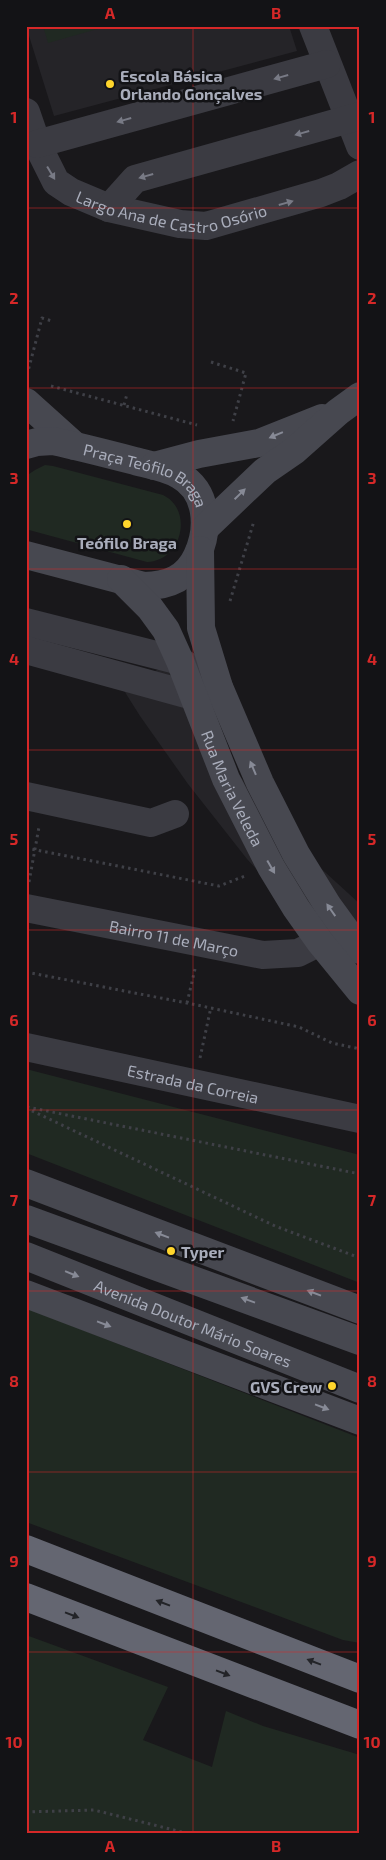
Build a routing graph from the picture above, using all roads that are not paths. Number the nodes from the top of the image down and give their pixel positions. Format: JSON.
{"nodes":[{"id":1,"x":313,"y":26,"type":"edge"},
{"id":2,"x":328,"y":64,"type":"junction"},
{"id":3,"x":26,"y":112,"type":"edge"},
{"id":4,"x":354,"y":118,"type":"edge"},
{"id":5,"x":36,"y":144,"type":"junction"},
{"id":6,"x":360,"y":146,"type":"edge"},
{"id":7,"x":360,"y":174,"type":"edge"},
{"id":8,"x":109,"y":208,"type":"junction"},
{"id":9,"x":35,"y":393,"type":"edge"},
{"id":10,"x":360,"y":396,"type":"edge"},
{"id":11,"x":338,"y":412,"type":"junction"},
{"id":12,"x":26,"y":445,"type":"edge"},
{"id":13,"x":74,"y":446,"type":"junction"},
{"id":14,"x":154,"y":466,"type":"junction"},
{"id":15,"x":203,"y":539,"type":"junction"},
{"id":16,"x":31,"y":559,"type":"edge"},
{"id":17,"x":121,"y":580,"type":"junction"},
{"id":18,"x":26,"y":622,"type":"edge"},
{"id":19,"x":26,"y":650,"type":"edge"},
{"id":20,"x":180,"y":661,"type":"junction"},
{"id":21,"x":219,"y":686,"type":"junction"},
{"id":22,"x":193,"y":696,"type":"junction"},
{"id":23,"x":36,"y":797,"type":"edge"},
{"id":24,"x":175,"y":814,"type":"dead end"},
{"id":25,"x":27,"y":898,"type":"edge"},
{"id":26,"x":320,"y":942,"type":"junction"},
{"id":27,"x":360,"y":950,"type":"edge"},
{"id":28,"x":360,"y":991,"type":"edge"},
{"id":29,"x":26,"y":1047,"type":"edge"},
{"id":30,"x":360,"y":1120,"type":"edge"},
{"id":31,"x":26,"y":1183,"type":"edge"},
{"id":32,"x":26,"y":1219,"type":"edge"},
{"id":33,"x":26,"y":1256,"type":"edge"},
{"id":34,"x":26,"y":1294,"type":"edge"},
{"id":35,"x":360,"y":1310,"type":"edge"},
{"id":36,"x":360,"y":1342,"type":"edge"},
{"id":37,"x":360,"y":1389,"type":"edge"},
{"id":38,"x":360,"y":1421,"type":"edge"},
{"id":39,"x":26,"y":1549,"type":"edge"},
{"id":40,"x":26,"y":1597,"type":"edge"},
{"id":41,"x":360,"y":1679,"type":"edge"},
{"id":42,"x":360,"y":1725,"type":"edge"}],
"edges":[{"from":1,"to":2,"type":"street"},
{"from":2,"to":4,"type":"street"},
{"from":2,"to":5,"type":"street","one_way":true},
{"from":3,"to":5,"type":"street","name":"Largo Ana de Castro Osório"},
{"from":4,"to":6,"type":"street"},
{"from":4,"to":8,"type":"street","one_way":true},
{"from":5,"to":8,"type":"street","name":"Largo Ana de Castro Osório","one_way":true},
{"from":8,"to":7,"type":"street","name":"Largo Ana de Castro Osório","one_way":true},
{"from":9,"to":13,"type":"street"},
{"from":10,"to":11,"type":"street"},
{"from":11,"to":14,"type":"street","one_way":true},
{"from":15,"to":11,"type":"street","one_way":true},
{"from":12,"to":13,"type":"street","name":"Praça Teófilo Braga"},
{"from":13,"to":14,"type":"street","name":"Praça Teófilo Braga"},
{"from":14,"to":15,"type":"street","name":"Praça Teófilo Braga"},
{"from":15,"to":17,"type":"street"},
{"from":15,"to":21,"type":"street","name":"Rua Maria Veleda"},
{"from":16,"to":17,"type":"street"},
{"from":17,"to":20,"type":"street","name":"Rua Maria Veleda"},
{"from":18,"to":20,"type":"street"},
{"from":19,"to":22,"type":"street"},
{"from":20,"to":21,"type":"street"},
{"from":20,"to":22,"type":"street","name":"Rua Maria Veleda"},
{"from":21,"to":22,"type":"street"},
{"from":27,"to":21,"type":"street","name":"Rua Maria Veleda","one_way":true},
{"from":22,"to":26,"type":"street","name":"Rua Maria Veleda","one_way":true},
{"from":23,"to":24,"type":"street"},
{"from":25,"to":26,"type":"street","name":"Bairro 11 de Março"},
{"from":26,"to":28,"type":"street","name":"Rua Maria Veleda"},
{"from":29,"to":30,"type":"street","name":"Estrada da Correia"},
{"from":35,"to":31,"type":"street","one_way":true},
{"from":36,"to":32,"type":"street","one_way":true},
{"from":33,"to":37,"type":"street","name":"Avenida Doutor Mário Soares","one_way":true},
{"from":34,"to":38,"type":"street","one_way":true},
{"from":41,"to":39,"type":"highway","one_way":true},
{"from":40,"to":42,"type":"highway","one_way":true}]}
